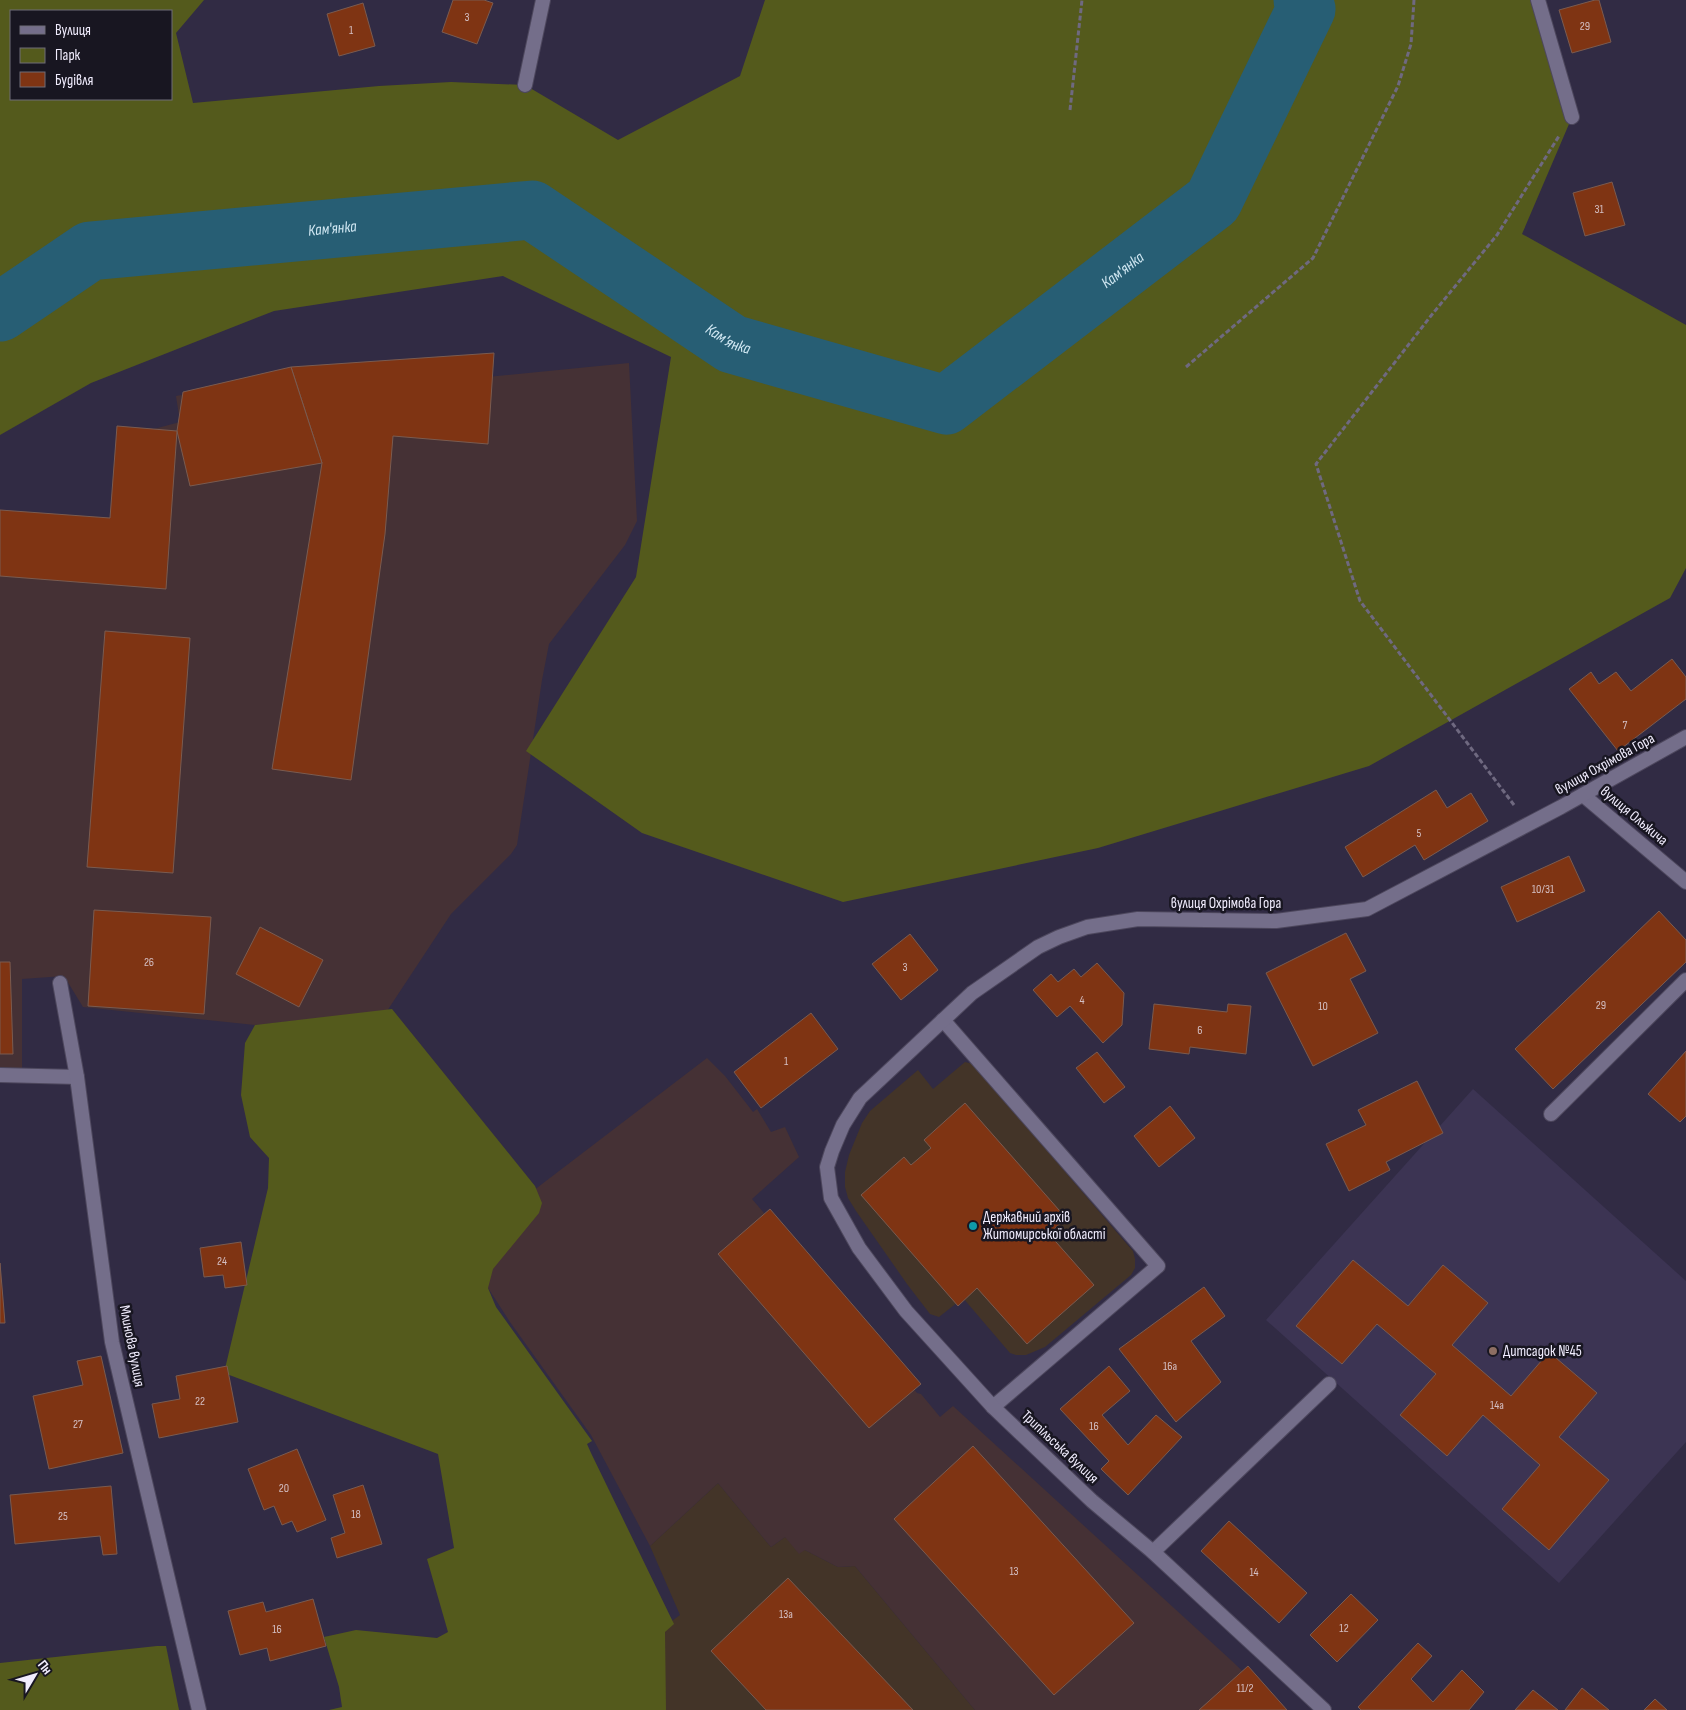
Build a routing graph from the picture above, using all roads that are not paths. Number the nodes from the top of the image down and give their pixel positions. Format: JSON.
{"nodes":[{"id":1,"x":543,"y":0,"type":"edge"},
{"id":2,"x":1538,"y":0,"type":"edge"},
{"id":3,"x":525,"y":85,"type":"dead end"},
{"id":4,"x":1572,"y":117,"type":"road end"},
{"id":5,"x":1686,"y":737,"type":"edge"},
{"id":6,"x":1583,"y":794,"type":"junction"},
{"id":7,"x":1686,"y":882,"type":"edge"},
{"id":8,"x":1686,"y":980,"type":"edge"},
{"id":9,"x":60,"y":983,"type":"dead end"},
{"id":10,"x":943,"y":1020,"type":"junction"},
{"id":11,"x":0,"y":1075,"type":"edge"},
{"id":12,"x":77,"y":1077,"type":"junction"},
{"id":13,"x":1551,"y":1114,"type":"dead end"},
{"id":14,"x":827,"y":1168,"type":"joint"},
{"id":15,"x":1329,"y":1384,"type":"dead end"},
{"id":16,"x":993,"y":1407,"type":"junction"},
{"id":17,"x":1153,"y":1552,"type":"junction"},
{"id":18,"x":199,"y":1710,"type":"edge"},
{"id":19,"x":1324,"y":1710,"type":"edge"}],
"edges":[{"from":1,"to":3,"type":"street"},
{"from":2,"to":4,"type":"street"},
{"from":5,"to":6,"type":"street","name":"вулиця Охрімова Гора"},
{"from":6,"to":7,"type":"street","name":"вулиця Ольжича"},
{"from":6,"to":10,"type":"street","name":"вулиця Охрімова Гора"},
{"from":8,"to":13,"type":"street"},
{"from":9,"to":12,"type":"street","name":"Млинова вулиця"},
{"from":10,"to":14,"type":"street","name":"вулиця Охрімова Гора"},
{"from":10,"to":16,"type":"street"},
{"from":11,"to":12,"type":"street"},
{"from":12,"to":18,"type":"street","name":"Млинова вулиця"},
{"from":14,"to":16,"type":"street","name":"Трипільська вулиця"},
{"from":15,"to":17,"type":"street"},
{"from":16,"to":17,"type":"street","name":"Трипільська вулиця"},
{"from":17,"to":19,"type":"street","name":"Трипільська вулиця"}]}
